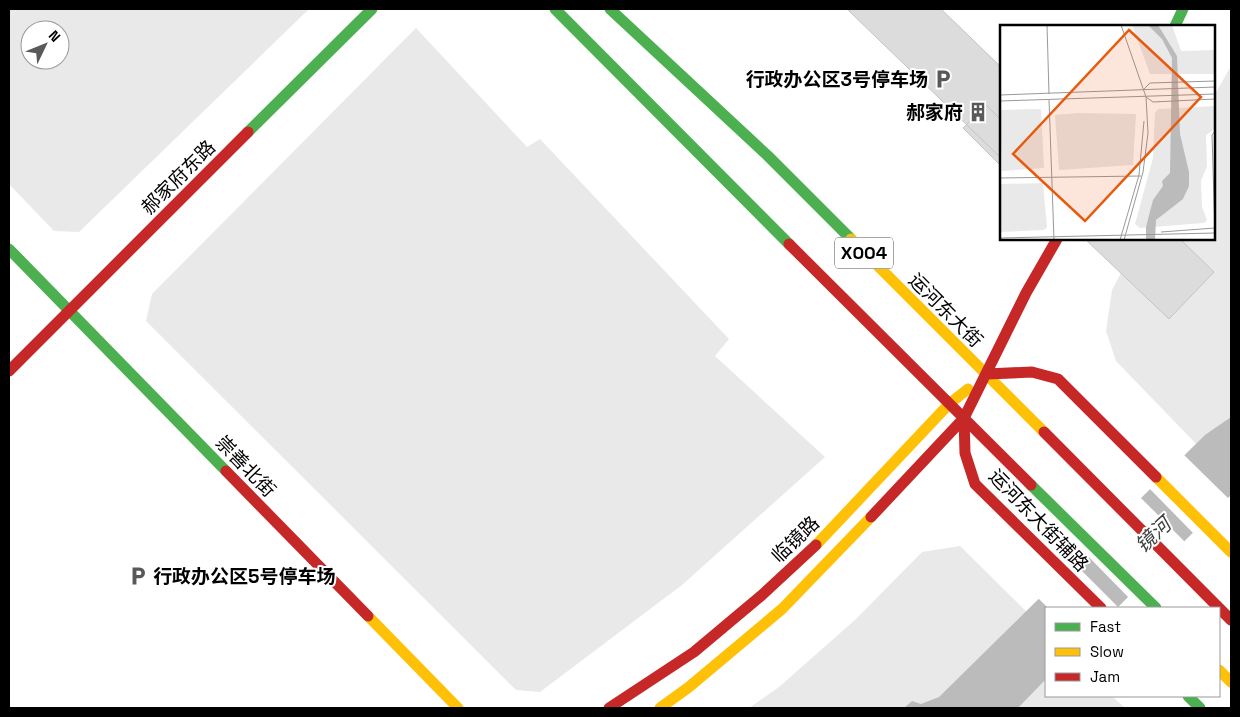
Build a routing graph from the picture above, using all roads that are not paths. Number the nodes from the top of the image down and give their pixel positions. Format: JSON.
{"nodes":[{"id":1,"x":372,"y":9,"type":"edge"},
{"id":2,"x":555,"y":9,"type":"edge"},
{"id":3,"x":610,"y":9,"type":"edge"},
{"id":4,"x":1183,"y":9,"type":"edge"},
{"id":5,"x":1175,"y":25,"type":"edge"},
{"id":6,"x":1056,"y":240,"type":"edge"},
{"id":7,"x":9,"y":249,"type":"edge"},
{"id":8,"x":69,"y":309,"type":"junction"},
{"id":9,"x":9,"y":371,"type":"edge"},
{"id":10,"x":987,"y":374,"type":"junction"},
{"id":11,"x":949,"y":404,"type":"junction"},
{"id":12,"x":964,"y":418,"type":"junction"},
{"id":13,"x":1231,"y":552,"type":"edge"},
{"id":14,"x":1099,"y":607,"type":"edge"},
{"id":15,"x":1155,"y":607,"type":"edge"},
{"id":16,"x":1218,"y":607,"type":"edge"},
{"id":17,"x":1220,"y":609,"type":"edge"},
{"id":18,"x":1231,"y":620,"type":"edge"},
{"id":19,"x":1220,"y":671,"type":"edge"},
{"id":20,"x":1231,"y":682,"type":"edge"},
{"id":21,"x":1189,"y":697,"type":"edge"},
{"id":22,"x":458,"y":708,"type":"edge"},
{"id":23,"x":609,"y":708,"type":"edge"},
{"id":24,"x":660,"y":708,"type":"edge"},
{"id":25,"x":1200,"y":708,"type":"edge"}],
"edges":[{"from":1,"to":8,"type":"street","name":"郝家府东路"},
{"from":2,"to":11,"type":"street","number":"X004"},
{"from":3,"to":10,"type":"street","name":"运河东大街","number":"X004"},
{"from":4,"to":5,"type":"street"},
{"from":6,"to":10,"type":"street","name":"临镜路"},
{"from":7,"to":8,"type":"street","name":"崇善北街"},
{"from":8,"to":9,"type":"street","name":"郝家府东路"},
{"from":8,"to":22,"type":"street","name":"崇善北街"},
{"from":10,"to":11,"type":"street","name":"临镜路"},
{"from":10,"to":12,"type":"street","name":"临镜路"},
{"from":10,"to":13,"type":"street"},
{"from":10,"to":16,"type":"street","name":"运河东大街","number":"X004"},
{"from":11,"to":12,"type":"street","number":"X004"},
{"from":11,"to":23,"type":"street","name":"临镜路"},
{"from":12,"to":14,"type":"street","name":"运河东大街辅路"},
{"from":12,"to":15,"type":"street","number":"X004"},
{"from":12,"to":24,"type":"street","name":"临镜路"},
{"from":17,"to":18,"type":"street","name":"运河东大街","number":"X004"},
{"from":19,"to":20,"type":"street"},
{"from":21,"to":25,"type":"street"}]}
